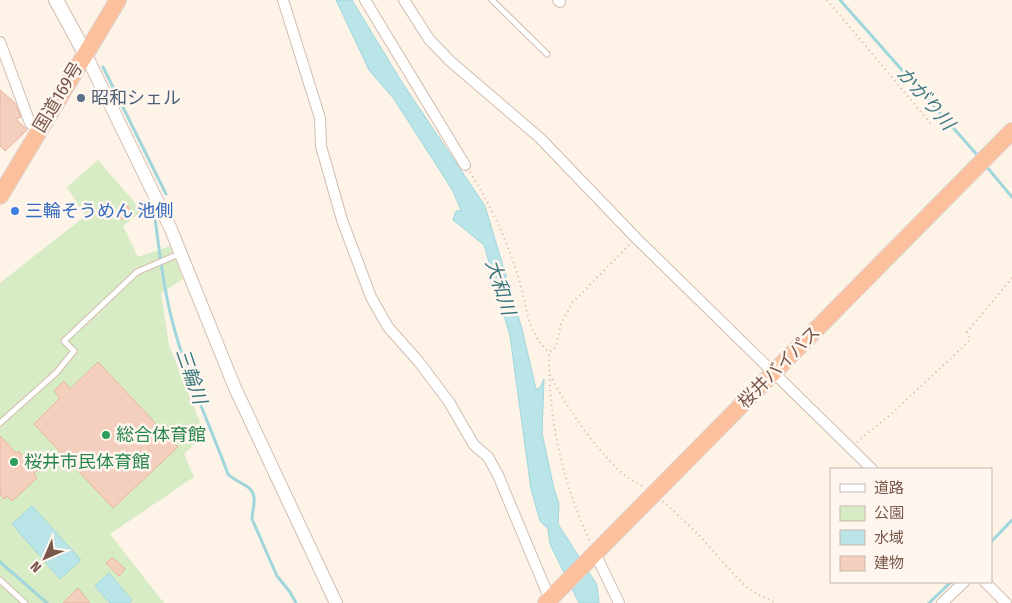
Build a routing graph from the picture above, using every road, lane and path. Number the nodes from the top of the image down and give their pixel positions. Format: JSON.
{"nodes":[{"id":1,"x":56,"y":0,"type":"edge"},
{"id":2,"x":118,"y":0,"type":"edge"},
{"id":3,"x":283,"y":0,"type":"edge"},
{"id":4,"x":365,"y":0,"type":"edge"},
{"id":5,"x":404,"y":0,"type":"edge"},
{"id":6,"x":492,"y":0,"type":"edge"},
{"id":7,"x":827,"y":0,"type":"edge"},
{"id":8,"x":0,"y":42,"type":"edge"},
{"id":9,"x":85,"y":52,"type":"junction"},
{"id":10,"x":547,"y":54,"type":"dead end"},
{"id":11,"x":931,"y":124,"type":"dead end"},
{"id":12,"x":38,"y":130,"type":"junction"},
{"id":13,"x":1012,"y":131,"type":"edge"},
{"id":14,"x":466,"y":166,"type":"joint"},
{"id":15,"x":0,"y":196,"type":"edge"},
{"id":16,"x":636,"y":238,"type":"junction"},
{"id":17,"x":177,"y":256,"type":"junction"},
{"id":18,"x":1012,"y":278,"type":"edge"},
{"id":19,"x":550,"y":352,"type":"junction"},
{"id":20,"x":549,"y":373,"type":"junction"},
{"id":21,"x":772,"y":373,"type":"junction"},
{"id":22,"x":0,"y":423,"type":"edge"},
{"id":23,"x":851,"y":447,"type":"junction"},
{"id":24,"x":871,"y":468,"type":"edge"},
{"id":25,"x":653,"y":494,"type":"junction"},
{"id":26,"x":590,"y":558,"type":"junction"},
{"id":27,"x":0,"y":580,"type":"edge"},
{"id":28,"x":963,"y":583,"type":"edge"},
{"id":29,"x":986,"y":583,"type":"edge"},
{"id":30,"x":551,"y":599,"type":"edge"},
{"id":31,"x":25,"y":603,"type":"edge"},
{"id":32,"x":336,"y":603,"type":"edge"},
{"id":33,"x":619,"y":603,"type":"edge"},
{"id":34,"x":776,"y":603,"type":"edge"},
{"id":35,"x":942,"y":603,"type":"edge"},
{"id":36,"x":1006,"y":603,"type":"edge"}],
"edges":[{"from":1,"to":9,"type":"main road"},
{"from":2,"to":9,"type":"highway","name":"国道169号"},
{"from":3,"to":30,"type":"street"},
{"from":4,"to":14,"type":"street"},
{"from":5,"to":16,"type":"street"},
{"from":6,"to":10,"type":"lane"},
{"from":7,"to":11,"type":"path"},
{"from":8,"to":12,"type":"street"},
{"from":9,"to":12,"type":"highway","name":"国道169号"},
{"from":9,"to":17,"type":"street"},
{"from":12,"to":15,"type":"highway","name":"国道169号"},
{"from":13,"to":21,"type":"highway","name":"桜井バイパス"},
{"from":14,"to":19,"type":"path"},
{"from":16,"to":19,"type":"path"},
{"from":16,"to":21,"type":"street"},
{"from":17,"to":22,"type":"lane"},
{"from":17,"to":32,"type":"street"},
{"from":18,"to":23,"type":"path"},
{"from":19,"to":20,"type":"path"},
{"from":20,"to":25,"type":"path"},
{"from":20,"to":26,"type":"path"},
{"from":21,"to":23,"type":"street"},
{"from":21,"to":25,"type":"highway","name":"桜井バイパス"},
{"from":23,"to":24,"type":"street"},
{"from":25,"to":26,"type":"highway","name":"桜井バイパス"},
{"from":25,"to":34,"type":"path"},
{"from":26,"to":30,"type":"highway","name":"桜井バイパス"},
{"from":26,"to":33,"type":"street"},
{"from":27,"to":31,"type":"lane"},
{"from":28,"to":35,"type":"street"},
{"from":29,"to":36,"type":"street"}]}
